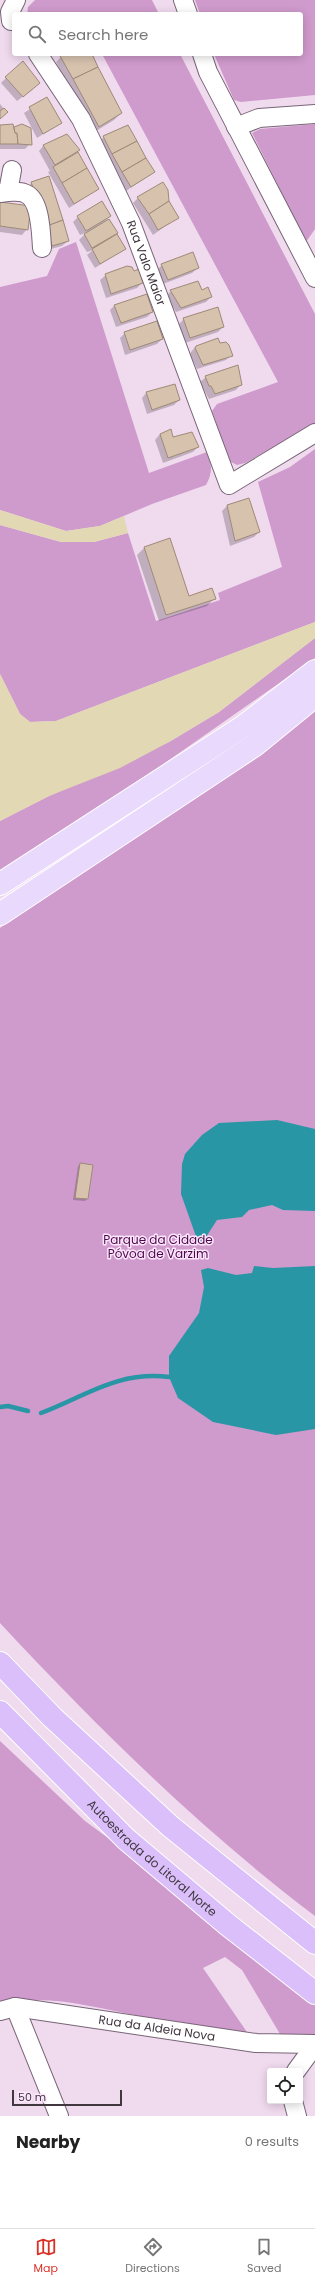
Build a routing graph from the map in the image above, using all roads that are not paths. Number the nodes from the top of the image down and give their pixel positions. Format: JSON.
{"nodes":[{"id":1,"x":16,"y":0,"type":"edge"},
{"id":2,"x":183,"y":0,"type":"edge"},
{"id":3,"x":187,"y":12,"type":"edge"},
{"id":4,"x":8,"y":20,"type":"edge"},
{"id":5,"x":39,"y":56,"type":"edge"},
{"id":6,"x":203,"y":56,"type":"edge"},
{"id":7,"x":315,"y":114,"type":"edge"},
{"id":8,"x":236,"y":127,"type":"junction"},
{"id":9,"x":12,"y":170,"type":"dead end"},
{"id":10,"x":4,"y":192,"type":"edge"},
{"id":11,"x":42,"y":248,"type":"dead end"},
{"id":12,"x":315,"y":278,"type":"edge"},
{"id":13,"x":315,"y":433,"type":"edge"},
{"id":14,"x":315,"y":670,"type":"edge"},
{"id":15,"x":315,"y":696,"type":"edge"},
{"id":16,"x":0,"y":884,"type":"edge"},
{"id":17,"x":0,"y":914,"type":"edge"},
{"id":18,"x":0,"y":1663,"type":"edge"},
{"id":19,"x":0,"y":1712,"type":"edge"},
{"id":20,"x":315,"y":1943,"type":"edge"},
{"id":21,"x":315,"y":1993,"type":"edge"},
{"id":22,"x":7,"y":2009,"type":"edge"},
{"id":23,"x":315,"y":2044,"type":"edge"},
{"id":24,"x":298,"y":2068,"type":"edge"},
{"id":25,"x":294,"y":2104,"type":"edge"},
{"id":26,"x":59,"y":2116,"type":"edge"},
{"id":27,"x":297,"y":2116,"type":"edge"}],
"edges":[{"from":1,"to":4,"type":"street"},
{"from":2,"to":3,"type":"street"},
{"from":5,"to":13,"type":"street","name":"Rua Valo Maior"},
{"from":6,"to":8,"type":"street"},
{"from":7,"to":8,"type":"street"},
{"from":8,"to":12,"type":"street"},
{"from":9,"to":10,"type":"street"},
{"from":10,"to":11,"type":"street"},
{"from":14,"to":16,"type":"main road"},
{"from":15,"to":17,"type":"main road"},
{"from":18,"to":20,"type":"highway"},
{"from":19,"to":21,"type":"highway","name":"Autoestrada do Litoral Norte"},
{"from":22,"to":23,"type":"street","name":"Rua da Aldeia Nova"},
{"from":22,"to":26,"type":"street"},
{"from":23,"to":24,"type":"street"},
{"from":25,"to":27,"type":"street"}]}
